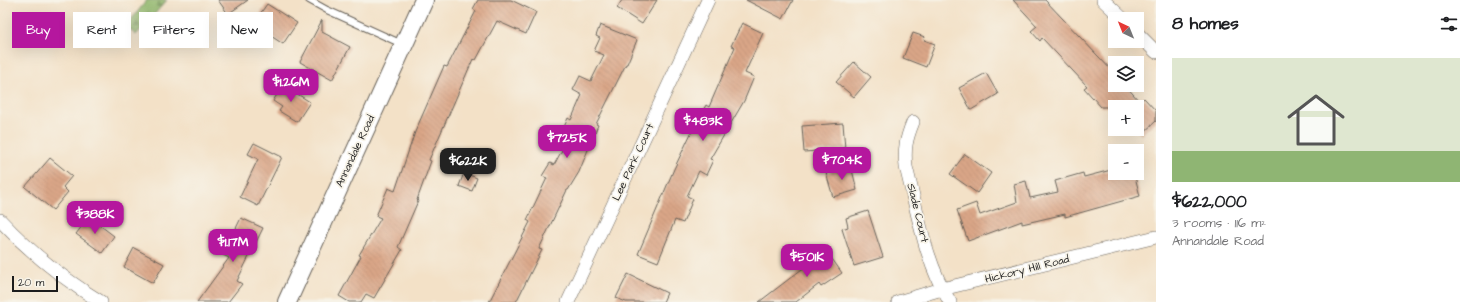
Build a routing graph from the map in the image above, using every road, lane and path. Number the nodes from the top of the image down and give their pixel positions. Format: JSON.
{"nodes":[{"id":1,"x":309,"y":0,"type":"edge"},
{"id":2,"x":424,"y":0,"type":"edge"},
{"id":3,"x":708,"y":0,"type":"edge"},
{"id":4,"x":1103,"y":0,"type":"edge"},
{"id":5,"x":1116,"y":12,"type":"edge"},
{"id":6,"x":1144,"y":40,"type":"edge"},
{"id":7,"x":404,"y":45,"type":"junction"},
{"id":8,"x":1156,"y":52,"type":"edge"},
{"id":9,"x":913,"y":122,"type":"dead end"},
{"id":10,"x":0,"y":220,"type":"edge"},
{"id":11,"x":1156,"y":237,"type":"edge"},
{"id":12,"x":942,"y":289,"type":"junction"},
{"id":13,"x":101,"y":302,"type":"edge"},
{"id":14,"x":287,"y":302,"type":"edge"},
{"id":15,"x":568,"y":302,"type":"edge"},
{"id":16,"x":898,"y":302,"type":"edge"},
{"id":17,"x":950,"y":302,"type":"edge"}],
"edges":[{"from":1,"to":7,"type":"lane"},
{"from":2,"to":7,"type":"main road","name":"Annandale Road"},
{"from":3,"to":15,"type":"street","name":"Lee Park Court"},
{"from":4,"to":5,"type":"street"},
{"from":6,"to":8,"type":"street"},
{"from":7,"to":14,"type":"main road","name":"Annandale Road"},
{"from":9,"to":12,"type":"street","name":"Slade Court"},
{"from":10,"to":13,"type":"street"},
{"from":11,"to":12,"type":"street","name":"Hickory Hill Road"},
{"from":12,"to":16,"type":"street","name":"Hickory Hill Road"},
{"from":12,"to":17,"type":"street","name":"Slade Court"}]}
